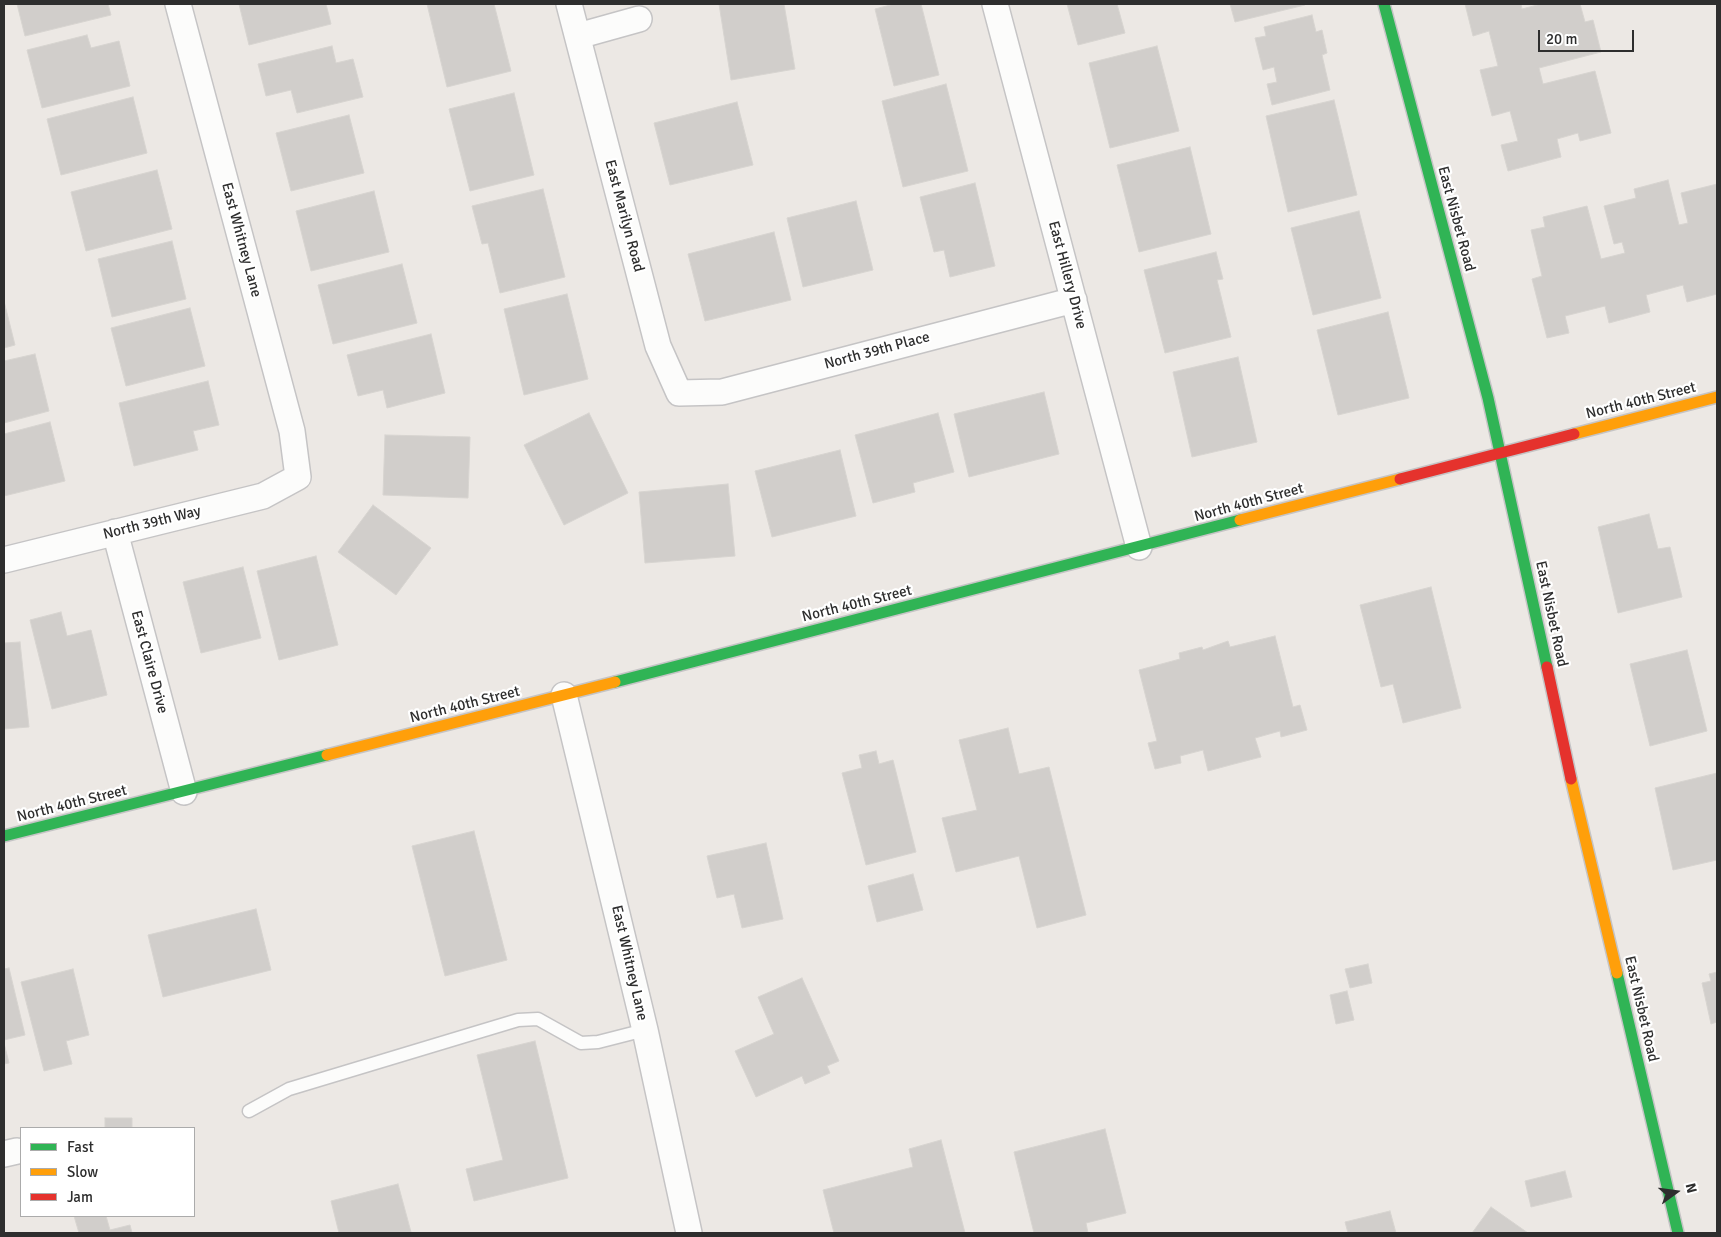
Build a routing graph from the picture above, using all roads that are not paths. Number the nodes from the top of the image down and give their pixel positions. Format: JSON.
{"nodes":[{"id":1,"x":178,"y":4,"type":"edge"},
{"id":2,"x":568,"y":4,"type":"edge"},
{"id":3,"x":995,"y":4,"type":"edge"},
{"id":4,"x":1384,"y":4,"type":"edge"},
{"id":5,"x":639,"y":20,"type":"dead end"},
{"id":6,"x":578,"y":36,"type":"junction"},
{"id":7,"x":1074,"y":300,"type":"junction"},
{"id":8,"x":679,"y":393,"type":"joint"},
{"id":9,"x":1717,"y":397,"type":"edge"},
{"id":10,"x":1500,"y":453,"type":"junction"},
{"id":11,"x":298,"y":477,"type":"joint"},
{"id":12,"x":115,"y":532,"type":"junction"},
{"id":13,"x":1139,"y":547,"type":"junction"},
{"id":14,"x":4,"y":560,"type":"edge"},
{"id":15,"x":564,"y":695,"type":"junction"},
{"id":16,"x":184,"y":792,"type":"junction"},
{"id":17,"x":4,"y":836,"type":"edge"},
{"id":18,"x":645,"y":1030,"type":"junction"},
{"id":19,"x":249,"y":1111,"type":"dead end"},
{"id":20,"x":689,"y":1233,"type":"edge"},
{"id":21,"x":1678,"y":1233,"type":"edge"}],
"edges":[{"from":1,"to":11,"type":"street","name":"East Whitney Lane"},
{"from":2,"to":6,"type":"street","name":"East Marilyn Road"},
{"from":3,"to":7,"type":"street","name":"East Hillery Drive"},
{"from":4,"to":10,"type":"main road","name":"East Nisbet Road"},
{"from":5,"to":6,"type":"street"},
{"from":6,"to":8,"type":"street","name":"East Marilyn Road"},
{"from":7,"to":8,"type":"street","name":"North 39th Place"},
{"from":7,"to":13,"type":"street","name":"East Hillery Drive"},
{"from":9,"to":10,"type":"main road","name":"North 40th Street"},
{"from":10,"to":13,"type":"main road","name":"North 40th Street"},
{"from":10,"to":21,"type":"main road","name":"East Nisbet Road"},
{"from":11,"to":12,"type":"street","name":"North 39th Way"},
{"from":12,"to":14,"type":"street","name":"North 39th Way"},
{"from":12,"to":16,"type":"street","name":"East Claire Drive"},
{"from":13,"to":15,"type":"main road","name":"North 40th Street"},
{"from":15,"to":16,"type":"main road","name":"North 40th Street"},
{"from":15,"to":18,"type":"street","name":"East Whitney Lane"},
{"from":16,"to":17,"type":"main road","name":"North 40th Street"},
{"from":18,"to":19,"type":"lane"},
{"from":18,"to":20,"type":"street","name":"East Whitney Lane"}]}
